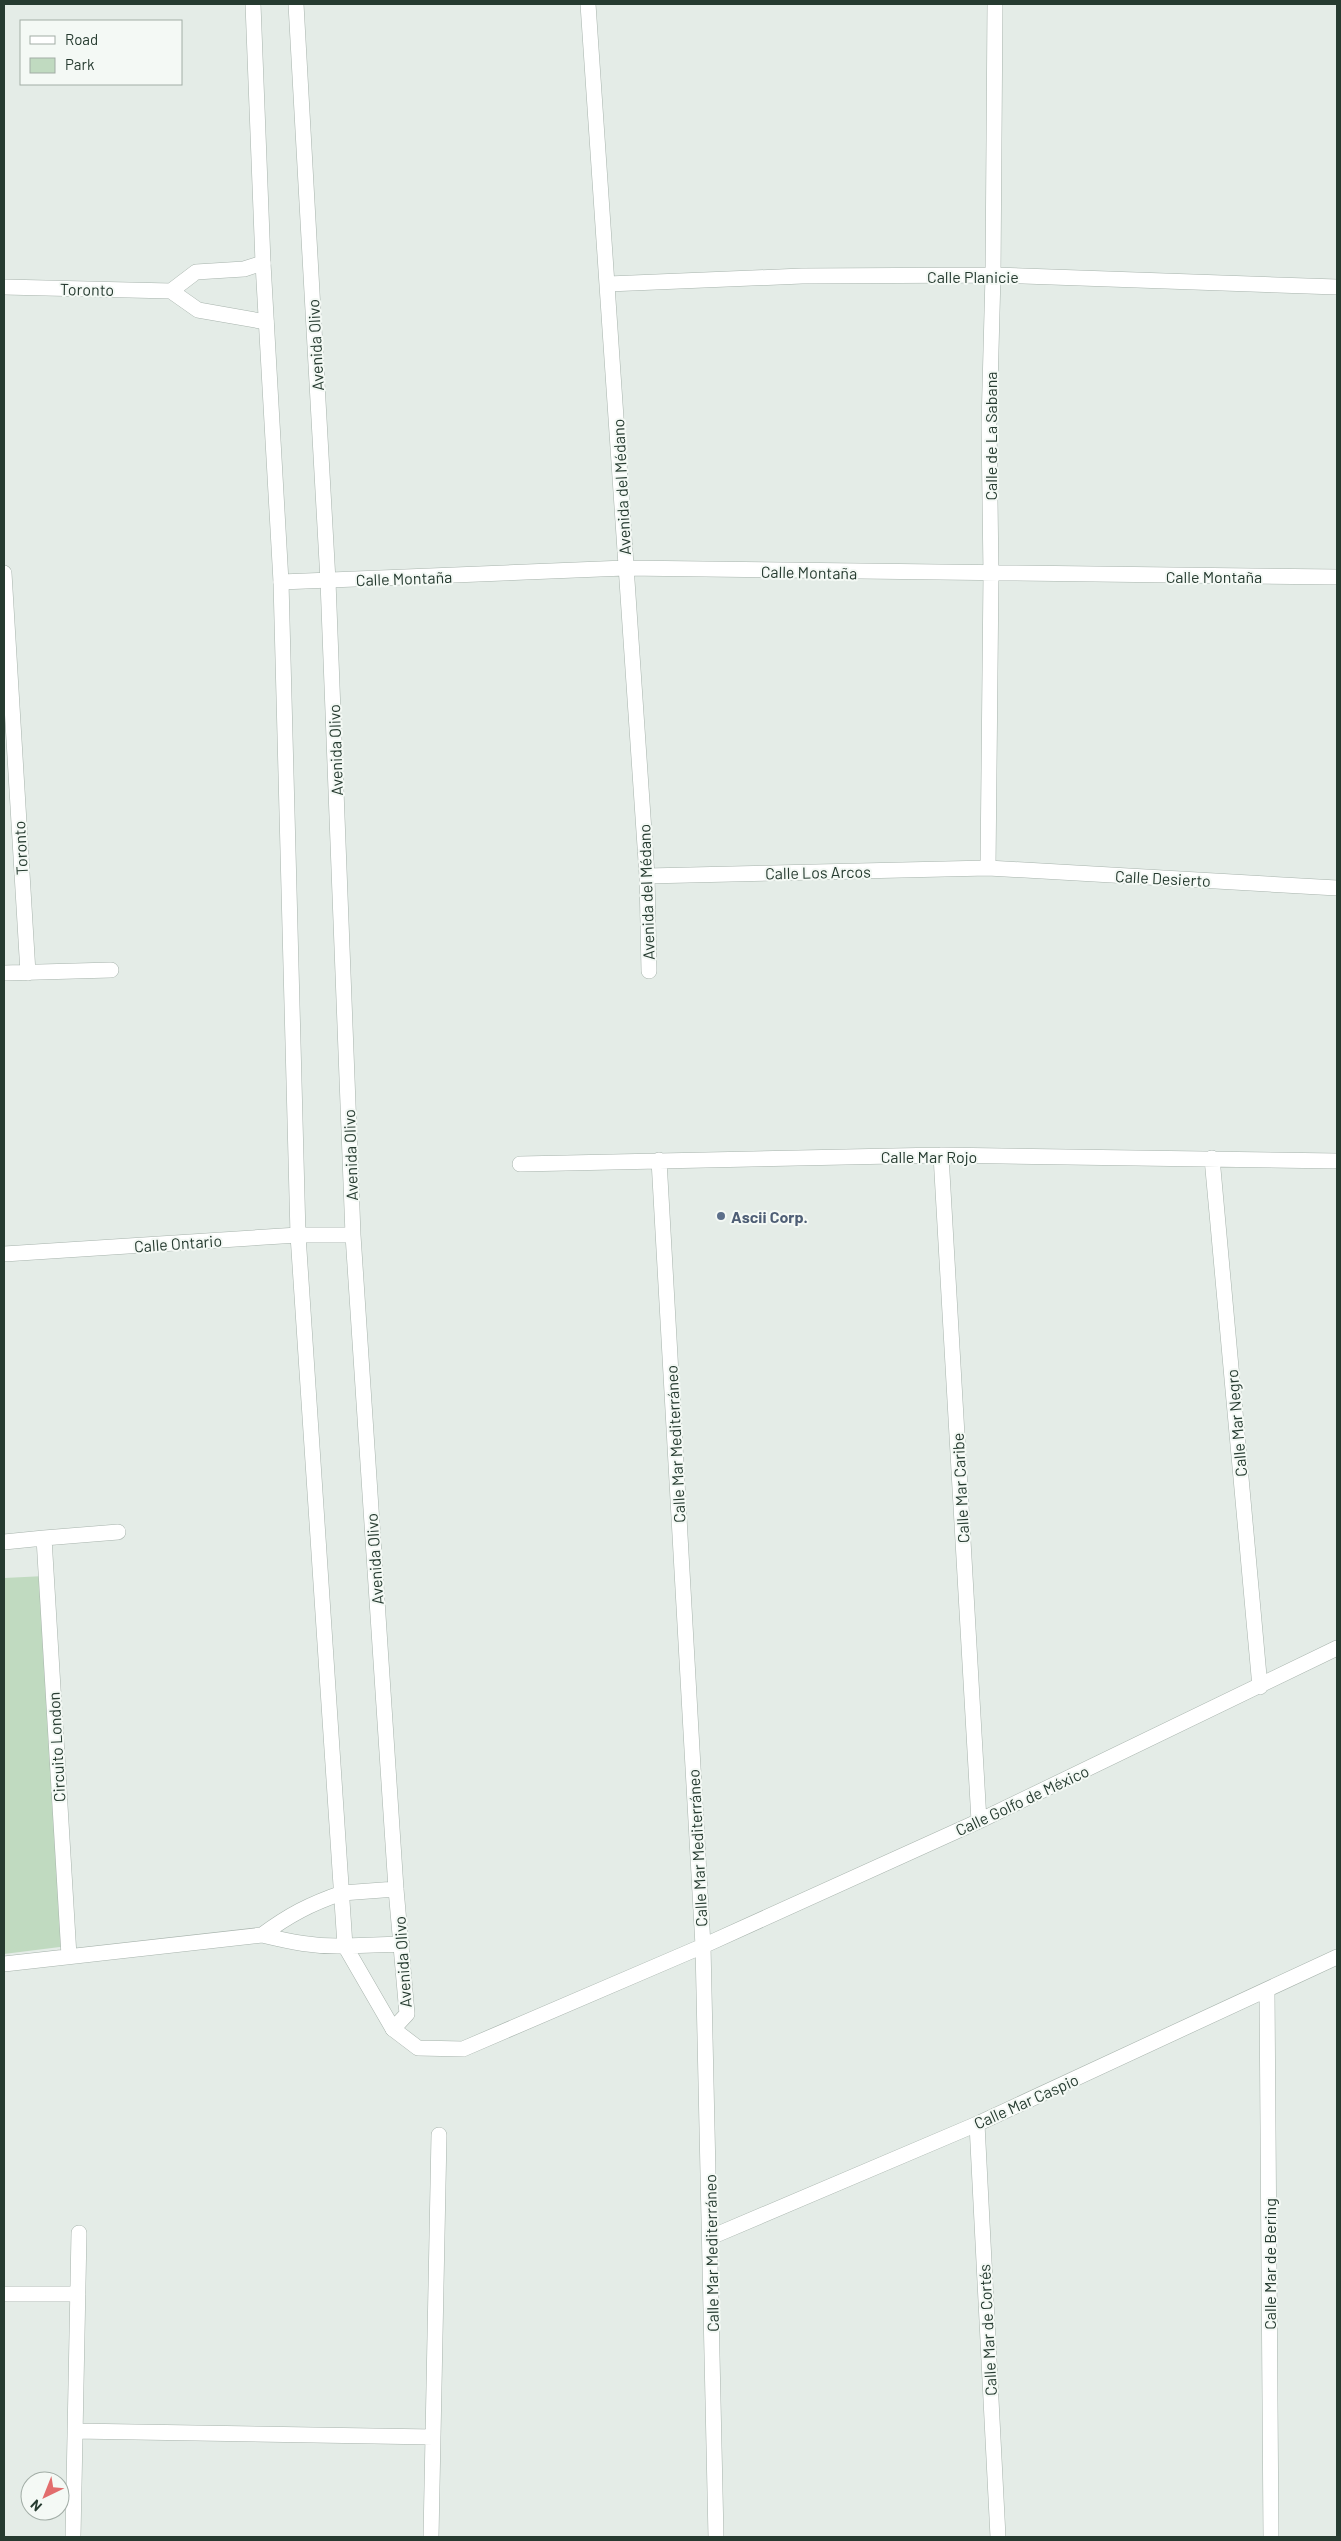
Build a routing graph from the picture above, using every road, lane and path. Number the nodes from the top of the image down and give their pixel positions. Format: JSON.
{"nodes":[{"id":1,"x":253,"y":4,"type":"edge"},
{"id":2,"x":296,"y":4,"type":"edge"},
{"id":3,"x":588,"y":4,"type":"edge"},
{"id":4,"x":995,"y":4,"type":"edge"},
{"id":5,"x":263,"y":263,"type":"junction"},
{"id":6,"x":993,"y":275,"type":"junction"},
{"id":7,"x":608,"y":284,"type":"junction"},
{"id":8,"x":1337,"y":286,"type":"edge"},
{"id":9,"x":4,"y":287,"type":"edge"},
{"id":10,"x":171,"y":291,"type":"junction"},
{"id":11,"x":266,"y":322,"type":"junction"},
{"id":12,"x":625,"y":568,"type":"junction"},
{"id":13,"x":4,"y":573,"type":"edge"},
{"id":14,"x":991,"y":574,"type":"junction"},
{"id":15,"x":1337,"y":577,"type":"edge"},
{"id":16,"x":281,"y":582,"type":"junction"},
{"id":17,"x":328,"y":582,"type":"junction"},
{"id":18,"x":988,"y":868,"type":"junction"},
{"id":19,"x":647,"y":876,"type":"junction"},
{"id":20,"x":1337,"y":888,"type":"edge"},
{"id":21,"x":112,"y":970,"type":"dead end"},
{"id":22,"x":649,"y":971,"type":"dead end"},
{"id":23,"x":4,"y":973,"type":"edge"},
{"id":24,"x":28,"y":973,"type":"junction"},
{"id":25,"x":941,"y":1155,"type":"junction"},
{"id":26,"x":1212,"y":1158,"type":"junction"},
{"id":27,"x":659,"y":1160,"type":"junction"},
{"id":28,"x":1337,"y":1161,"type":"edge"},
{"id":29,"x":520,"y":1164,"type":"dead end"},
{"id":30,"x":298,"y":1235,"type":"junction"},
{"id":31,"x":353,"y":1235,"type":"junction"},
{"id":32,"x":4,"y":1254,"type":"edge"},
{"id":33,"x":118,"y":1532,"type":"dead end"},
{"id":34,"x":44,"y":1538,"type":"junction"},
{"id":35,"x":4,"y":1542,"type":"edge"},
{"id":36,"x":1337,"y":1648,"type":"edge"},
{"id":37,"x":1260,"y":1687,"type":"junction"},
{"id":38,"x":978,"y":1822,"type":"junction"},
{"id":39,"x":396,"y":1889,"type":"junction"},
{"id":40,"x":342,"y":1893,"type":"junction"},
{"id":41,"x":262,"y":1935,"type":"junction"},
{"id":42,"x":402,"y":1944,"type":"junction"},
{"id":43,"x":345,"y":1946,"type":"junction"},
{"id":44,"x":703,"y":1946,"type":"junction"},
{"id":45,"x":69,"y":1956,"type":"junction"},
{"id":46,"x":1337,"y":1957,"type":"edge"},
{"id":47,"x":4,"y":1964,"type":"edge"},
{"id":48,"x":1266,"y":1991,"type":"junction"},
{"id":49,"x":393,"y":2029,"type":"junction"},
{"id":50,"x":977,"y":2124,"type":"junction"},
{"id":51,"x":439,"y":2135,"type":"dead end"},
{"id":52,"x":79,"y":2233,"type":"dead end"},
{"id":53,"x":711,"y":2237,"type":"junction"},
{"id":54,"x":4,"y":2294,"type":"edge"},
{"id":55,"x":78,"y":2294,"type":"junction"},
{"id":56,"x":75,"y":2431,"type":"junction"},
{"id":57,"x":433,"y":2437,"type":"junction"},
{"id":58,"x":72,"y":2537,"type":"edge"},
{"id":59,"x":431,"y":2537,"type":"edge"},
{"id":60,"x":716,"y":2537,"type":"edge"},
{"id":61,"x":998,"y":2537,"type":"edge"},
{"id":62,"x":1271,"y":2537,"type":"edge"}],
"edges":[{"from":1,"to":5,"type":"street","name":"Avenida Olivo"},
{"from":2,"to":17,"type":"street","name":"Avenida Olivo"},
{"from":3,"to":7,"type":"street","name":"Avenida del Médano"},
{"from":4,"to":6,"type":"street","name":"Calle de La Sabana"},
{"from":5,"to":10,"type":"street"},
{"from":5,"to":11,"type":"street","name":"Avenida Olivo"},
{"from":6,"to":7,"type":"street","name":"Calle Planicie"},
{"from":6,"to":8,"type":"street","name":"Calle Planicie"},
{"from":6,"to":14,"type":"street","name":"Calle de La Sabana"},
{"from":7,"to":12,"type":"street","name":"Avenida del Médano"},
{"from":9,"to":10,"type":"street","name":"Toronto"},
{"from":10,"to":11,"type":"street"},
{"from":11,"to":16,"type":"street","name":"Avenida Olivo"},
{"from":12,"to":14,"type":"street","name":"Calle Montaña"},
{"from":12,"to":17,"type":"street","name":"Calle Montaña"},
{"from":12,"to":19,"type":"street","name":"Avenida del Médano"},
{"from":13,"to":24,"type":"street","name":"Toronto"},
{"from":14,"to":15,"type":"street","name":"Calle Montaña"},
{"from":14,"to":18,"type":"street","name":"Calle de La Sabana"},
{"from":16,"to":17,"type":"street","name":"Calle Montaña"},
{"from":16,"to":30,"type":"street","name":"Avenida Olivo"},
{"from":17,"to":31,"type":"street","name":"Avenida Olivo"},
{"from":18,"to":19,"type":"street","name":"Calle Los Arcos"},
{"from":18,"to":20,"type":"street","name":"Calle Desierto"},
{"from":19,"to":22,"type":"street","name":"Avenida del Médano"},
{"from":21,"to":24,"type":"street"},
{"from":23,"to":24,"type":"street"},
{"from":25,"to":26,"type":"street","name":"Calle Mar Rojo"},
{"from":25,"to":27,"type":"street","name":"Calle Mar Rojo"},
{"from":25,"to":38,"type":"street","name":"Calle Mar Caribe"},
{"from":26,"to":28,"type":"street","name":"Calle Mar Rojo"},
{"from":26,"to":37,"type":"street","name":"Calle Mar Negro"},
{"from":27,"to":29,"type":"street","name":"Calle Mar Rojo"},
{"from":27,"to":44,"type":"street","name":"Calle Mar Mediterráneo"},
{"from":30,"to":31,"type":"street","name":"Calle Ontario"},
{"from":30,"to":32,"type":"street","name":"Calle Ontario"},
{"from":30,"to":40,"type":"street","name":"Avenida Olivo"},
{"from":31,"to":39,"type":"street","name":"Avenida Olivo"},
{"from":33,"to":34,"type":"street"},
{"from":34,"to":35,"type":"street"},
{"from":34,"to":45,"type":"street","name":"Circuito London"},
{"from":36,"to":37,"type":"street","name":"Calle Golfo de México"},
{"from":37,"to":38,"type":"street","name":"Calle Golfo de México"},
{"from":38,"to":44,"type":"street","name":"Calle Golfo de México"},
{"from":39,"to":40,"type":"street"},
{"from":39,"to":42,"type":"street","name":"Avenida Olivo"},
{"from":40,"to":41,"type":"street"},
{"from":40,"to":43,"type":"street","name":"Avenida Olivo"},
{"from":41,"to":43,"type":"street"},
{"from":41,"to":45,"type":"street"},
{"from":42,"to":43,"type":"street"},
{"from":42,"to":49,"type":"street","name":"Avenida Olivo"},
{"from":43,"to":49,"type":"street","name":"Avenida Olivo"},
{"from":44,"to":49,"type":"street","name":"Calle Golfo de México"},
{"from":44,"to":53,"type":"street","name":"Calle Mar Mediterráneo"},
{"from":45,"to":47,"type":"street"},
{"from":46,"to":48,"type":"street","name":"Calle Mar Caspio"},
{"from":48,"to":50,"type":"street","name":"Calle Mar Caspio"},
{"from":48,"to":62,"type":"street","name":"Calle Mar de Bering"},
{"from":50,"to":53,"type":"street","name":"Calle Mar Caspio"},
{"from":50,"to":61,"type":"street","name":"Calle Mar de Cortés"},
{"from":51,"to":57,"type":"street"},
{"from":52,"to":55,"type":"street"},
{"from":53,"to":60,"type":"street","name":"Calle Mar Mediterráneo"},
{"from":54,"to":55,"type":"street"},
{"from":55,"to":56,"type":"street"},
{"from":56,"to":57,"type":"street"},
{"from":56,"to":58,"type":"street"},
{"from":57,"to":59,"type":"street"}]}
